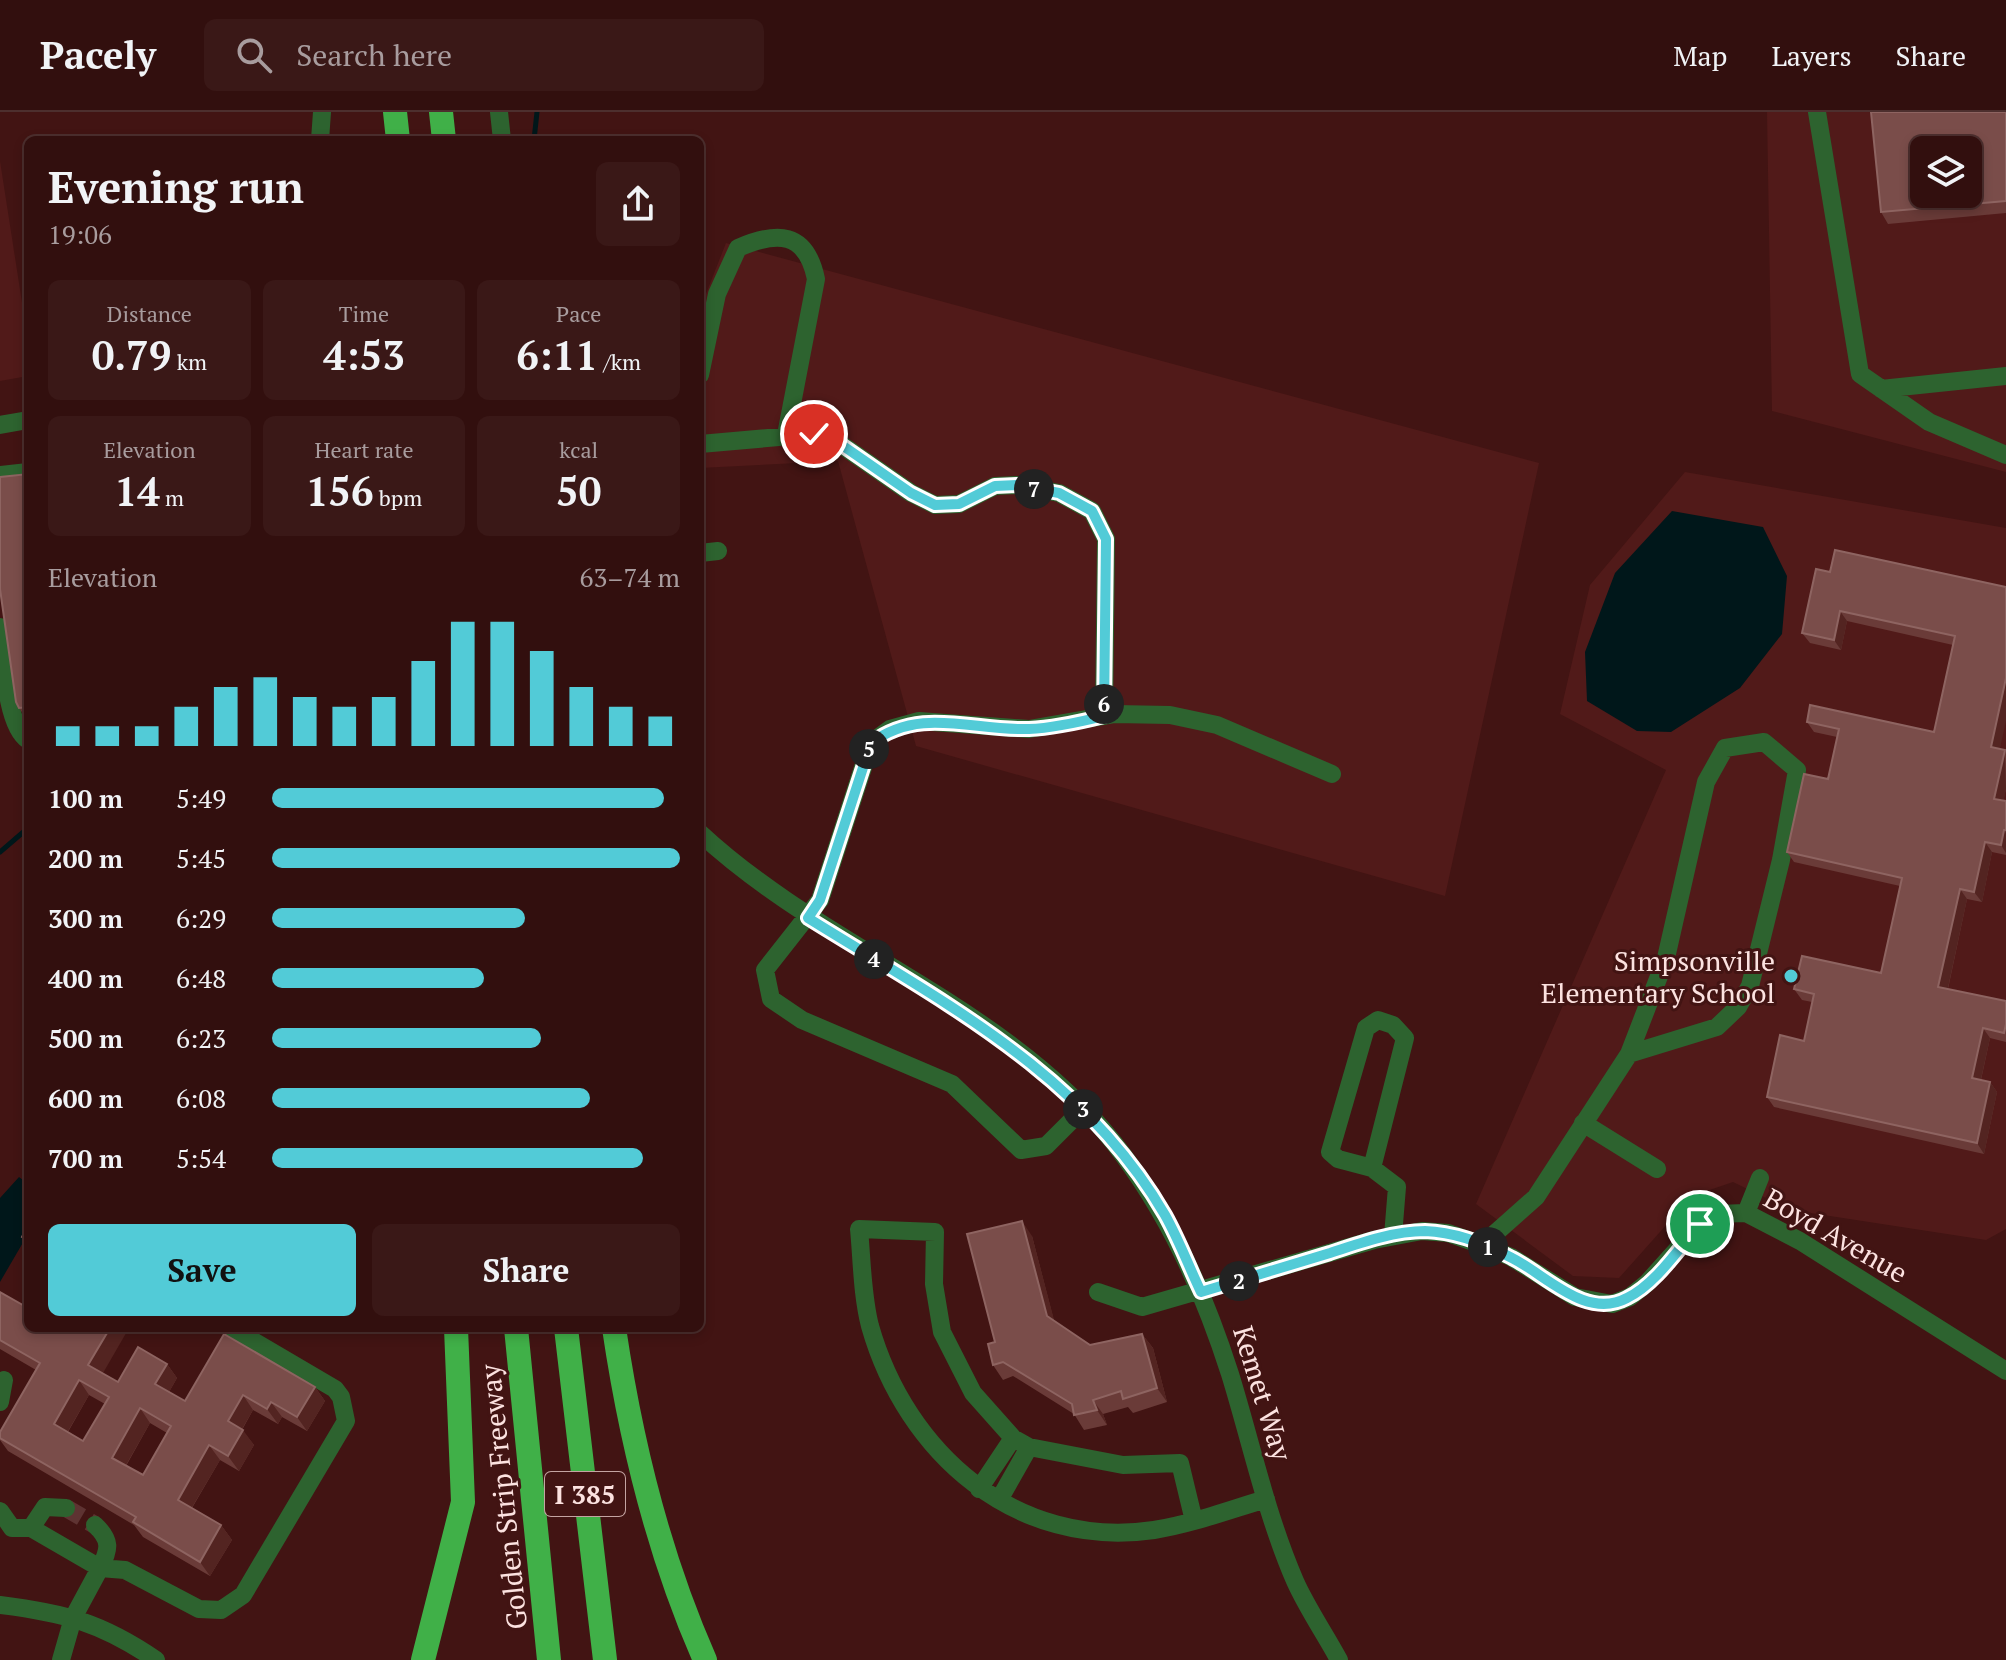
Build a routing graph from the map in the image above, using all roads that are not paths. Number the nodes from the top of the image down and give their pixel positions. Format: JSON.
{"nodes":[{"id":1,"x":322,"y":112,"type":"edge"},
{"id":2,"x":395,"y":112,"type":"edge"},
{"id":3,"x":441,"y":112,"type":"edge"},
{"id":4,"x":499,"y":112,"type":"edge"},
{"id":5,"x":1817,"y":112,"type":"edge"},
{"id":6,"x":320,"y":136,"type":"edge"},
{"id":7,"x":398,"y":136,"type":"edge"},
{"id":8,"x":444,"y":136,"type":"edge"},
{"id":9,"x":502,"y":136,"type":"edge"},
{"id":10,"x":704,"y":356,"type":"edge"},
{"id":11,"x":2006,"y":376,"type":"edge"},
{"id":12,"x":1881,"y":389,"type":"junction"},
{"id":13,"x":24,"y":421,"type":"edge"},
{"id":14,"x":0,"y":425,"type":"edge"},
{"id":15,"x":786,"y":435,"type":"junction"},
{"id":16,"x":704,"y":444,"type":"edge"},
{"id":17,"x":2006,"y":455,"type":"edge"},
{"id":18,"x":24,"y":472,"type":"edge"},
{"id":19,"x":0,"y":475,"type":"edge"},
{"id":20,"x":0,"y":627,"type":"edge"},
{"id":21,"x":1104,"y":716,"type":"junction"},
{"id":22,"x":24,"y":737,"type":"edge"},
{"id":23,"x":1332,"y":774,"type":"dead end"},
{"id":24,"x":704,"y":837,"type":"edge"},
{"id":25,"x":808,"y":918,"type":"junction"},
{"id":26,"x":1629,"y":1054,"type":"junction"},
{"id":27,"x":1083,"y":1109,"type":"junction"},
{"id":28,"x":1583,"y":1123,"type":"junction"},
{"id":29,"x":1372,"y":1168,"type":"junction"},
{"id":30,"x":1657,"y":1169,"type":"dead end"},
{"id":31,"x":1760,"y":1178,"type":"dead end"},
{"id":32,"x":1746,"y":1213,"type":"junction"},
{"id":33,"x":1393,"y":1236,"type":"junction"},
{"id":34,"x":1482,"y":1245,"type":"junction"},
{"id":35,"x":1098,"y":1292,"type":"dead end"},
{"id":36,"x":1201,"y":1292,"type":"junction"},
{"id":37,"x":238,"y":1332,"type":"edge"},
{"id":38,"x":456,"y":1332,"type":"edge"},
{"id":39,"x":516,"y":1332,"type":"edge"},
{"id":40,"x":566,"y":1332,"type":"edge"},
{"id":41,"x":615,"y":1332,"type":"edge"},
{"id":42,"x":2006,"y":1371,"type":"edge"},
{"id":43,"x":4,"y":1380,"type":"dead end"},
{"id":44,"x":0,"y":1402,"type":"edge"},
{"id":45,"x":1021,"y":1443,"type":"junction"},
{"id":46,"x":979,"y":1489,"type":"junction"},
{"id":47,"x":1266,"y":1499,"type":"junction"},
{"id":48,"x":999,"y":1500,"type":"junction"},
{"id":49,"x":66,"y":1508,"type":"dead end"},
{"id":50,"x":0,"y":1511,"type":"edge"},
{"id":51,"x":1194,"y":1521,"type":"junction"},
{"id":52,"x":95,"y":1525,"type":"tunnel mouth"},
{"id":53,"x":31,"y":1528,"type":"junction"},
{"id":54,"x":100,"y":1568,"type":"junction"},
{"id":55,"x":0,"y":1605,"type":"edge"},
{"id":56,"x":73,"y":1618,"type":"junction"},
{"id":57,"x":61,"y":1660,"type":"edge"},
{"id":58,"x":156,"y":1660,"type":"edge"},
{"id":59,"x":423,"y":1660,"type":"edge"},
{"id":60,"x":549,"y":1660,"type":"edge"},
{"id":61,"x":605,"y":1660,"type":"edge"},
{"id":62,"x":705,"y":1660,"type":"edge"},
{"id":63,"x":1339,"y":1660,"type":"edge"}],
"edges":[{"from":1,"to":6,"type":"street"},
{"from":2,"to":7,"type":"highway"},
{"from":3,"to":8,"type":"highway"},
{"from":4,"to":9,"type":"street"},
{"from":5,"to":12,"type":"street"},
{"from":10,"to":15,"type":"street"},
{"from":11,"to":12,"type":"street"},
{"from":12,"to":17,"type":"street"},
{"from":13,"to":14,"type":"street"},
{"from":15,"to":16,"type":"street"},
{"from":15,"to":21,"type":"street"},
{"from":18,"to":19,"type":"street"},
{"from":20,"to":22,"type":"street"},
{"from":21,"to":23,"type":"street"},
{"from":21,"to":25,"type":"street"},
{"from":24,"to":25,"type":"street","name":"Kemet Way"},
{"from":25,"to":27,"type":"street","name":"Kemet Way"},
{"from":25,"to":27,"type":"street"},
{"from":26,"to":26,"type":"street"},
{"from":26,"to":28,"type":"street"},
{"from":27,"to":36,"type":"street","name":"Kemet Way"},
{"from":28,"to":30,"type":"street"},
{"from":28,"to":34,"type":"street"},
{"from":29,"to":29,"type":"street"},
{"from":29,"to":33,"type":"street"},
{"from":31,"to":32,"type":"street"},
{"from":32,"to":34,"type":"street","name":"Boyd Avenue"},
{"from":32,"to":42,"type":"street","name":"Boyd Avenue"},
{"from":33,"to":34,"type":"street","name":"Boyd Avenue"},
{"from":33,"to":36,"type":"street","name":"Boyd Avenue"},
{"from":35,"to":36,"type":"street","name":"Boyd Avenue"},
{"from":36,"to":47,"type":"street","name":"Kemet Way"},
{"from":37,"to":54,"type":"street"},
{"from":38,"to":59,"type":"highway"},
{"from":39,"to":60,"type":"highway","name":"Golden Strip Freeway","number":"I 385"},
{"from":40,"to":61,"type":"highway","number":"I 385"},
{"from":41,"to":62,"type":"highway"},
{"from":43,"to":44,"type":"street"},
{"from":45,"to":46,"type":"street"},
{"from":45,"to":46,"type":"street"},
{"from":45,"to":48,"type":"street"},
{"from":45,"to":51,"type":"street"},
{"from":46,"to":48,"type":"street"},
{"from":47,"to":51,"type":"street"},
{"from":47,"to":63,"type":"street","name":"Kemet Way"},
{"from":48,"to":51,"type":"street"},
{"from":49,"to":53,"type":"street"},
{"from":50,"to":53,"type":"street"},
{"from":52,"to":54,"type":"street"},
{"from":53,"to":54,"type":"street"},
{"from":54,"to":56,"type":"street"},
{"from":55,"to":56,"type":"street"},
{"from":56,"to":57,"type":"street"},
{"from":56,"to":58,"type":"street"}]}
